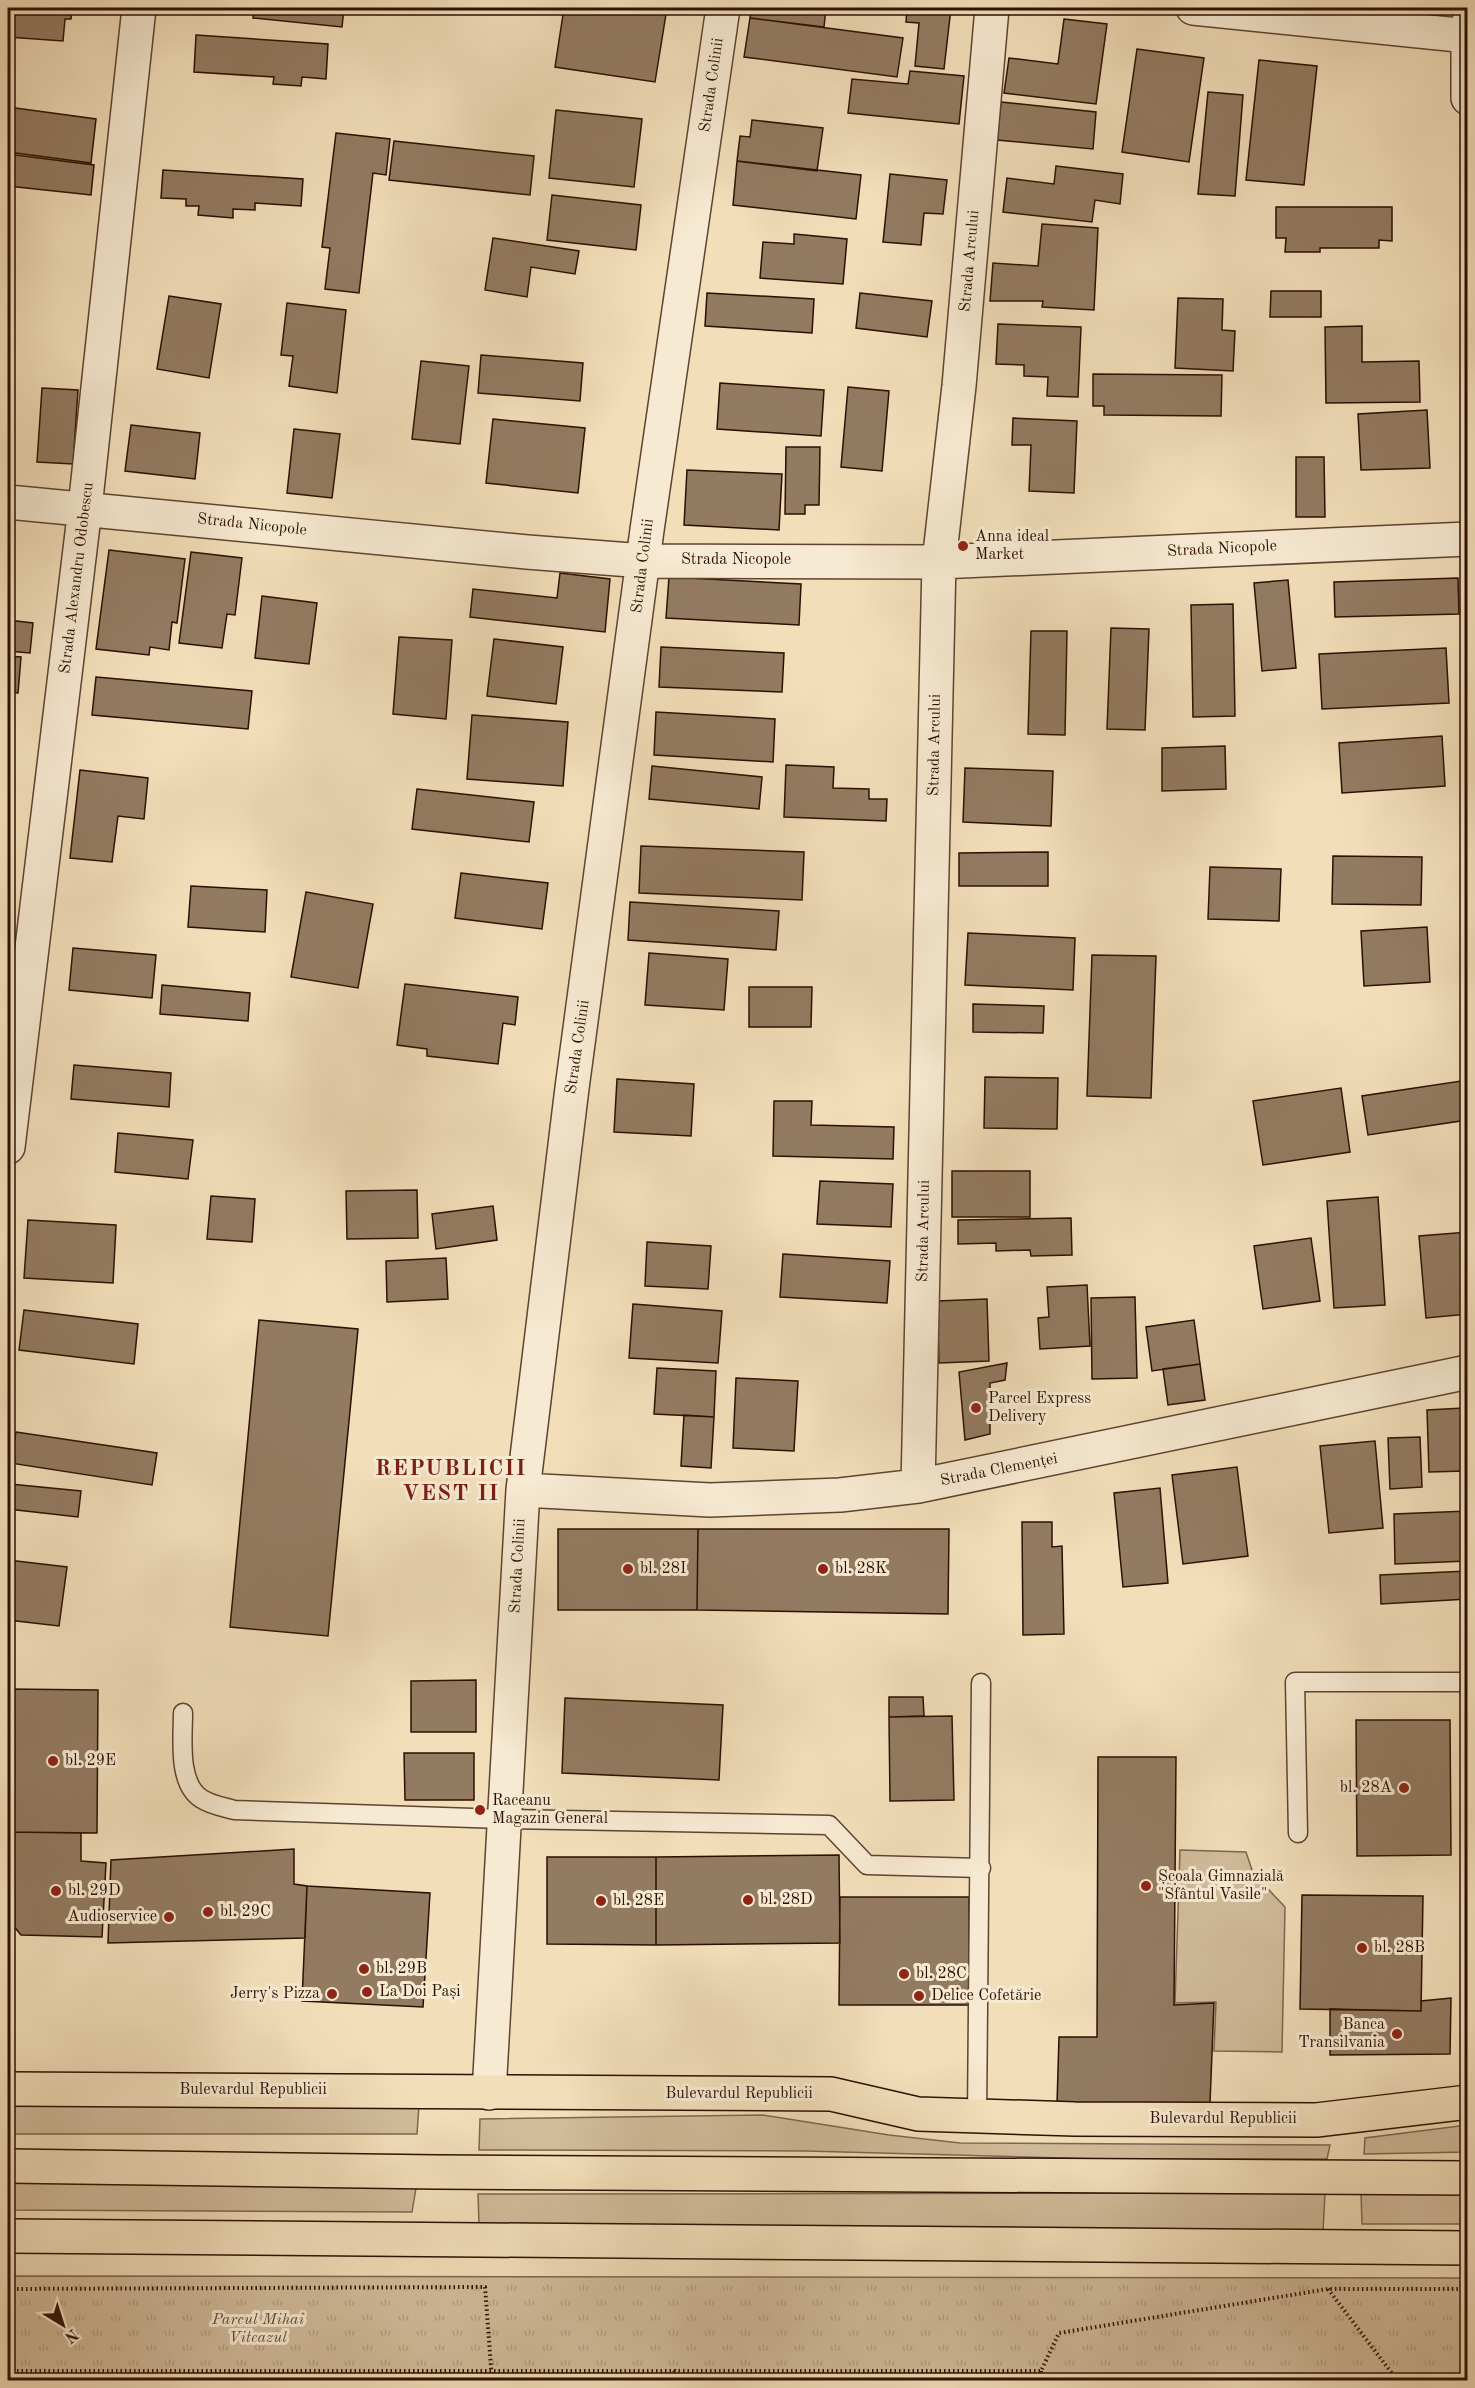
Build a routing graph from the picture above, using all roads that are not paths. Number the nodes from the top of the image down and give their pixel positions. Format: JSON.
{"nodes":[{"id":1,"x":139,"y":8,"type":"edge"},
{"id":2,"x":723,"y":8,"type":"edge"},
{"id":3,"x":992,"y":8,"type":"edge"},
{"id":4,"x":1193,"y":8,"type":"edge"},
{"id":5,"x":1467,"y":32,"type":"edge"},
{"id":6,"x":1467,"y":98,"type":"edge"},
{"id":7,"x":8,"y":502,"type":"edge"},
{"id":8,"x":85,"y":508,"type":"junction"},
{"id":9,"x":1467,"y":539,"type":"edge"},
{"id":10,"x":644,"y":561,"type":"junction"},
{"id":11,"x":939,"y":562,"type":"junction"},
{"id":12,"x":8,"y":1147,"type":"edge"},
{"id":13,"x":1467,"y":1372,"type":"edge"},
{"id":14,"x":918,"y":1486,"type":"junction"},
{"id":15,"x":523,"y":1490,"type":"junction"},
{"id":16,"x":1467,"y":1682,"type":"edge"},
{"id":17,"x":981,"y":1683,"type":"dead end"},
{"id":18,"x":183,"y":1713,"type":"dead end"},
{"id":19,"x":503,"y":1819,"type":"junction"},
{"id":20,"x":1298,"y":1833,"type":"dead end"},
{"id":21,"x":981,"y":1868,"type":"junction"},
{"id":22,"x":8,"y":2088,"type":"edge"},
{"id":23,"x":489,"y":2093,"type":"junction"},
{"id":24,"x":1467,"y":2102,"type":"edge"},
{"id":25,"x":977,"y":2116,"type":"junction"},
{"id":26,"x":8,"y":2166,"type":"edge"},
{"id":27,"x":1467,"y":2178,"type":"edge"},
{"id":28,"x":8,"y":2236,"type":"edge"},
{"id":29,"x":1467,"y":2248,"type":"edge"}],
"edges":[{"from":1,"to":8,"type":"street","name":"Strada Alexandru Odobescu"},
{"from":2,"to":10,"type":"street","name":"Strada Colinii"},
{"from":3,"to":11,"type":"street","name":"Strada Arcului"},
{"from":4,"to":5,"type":"street"},
{"from":5,"to":6,"type":"street"},
{"from":7,"to":8,"type":"street","name":"Strada Nicopole"},
{"from":8,"to":10,"type":"street","name":"Strada Nicopole"},
{"from":8,"to":12,"type":"street","name":"Strada Alexandru Odobescu"},
{"from":9,"to":11,"type":"street","name":"Strada Nicopole"},
{"from":10,"to":11,"type":"street","name":"Strada Nicopole"},
{"from":10,"to":15,"type":"street","name":"Strada Colinii"},
{"from":11,"to":14,"type":"street","name":"Strada Arcului"},
{"from":13,"to":14,"type":"street","name":"Strada Clemenței"},
{"from":14,"to":15,"type":"street","name":"Strada Clemenței"},
{"from":15,"to":19,"type":"street","name":"Strada Colinii"},
{"from":16,"to":20,"type":"lane"},
{"from":17,"to":21,"type":"lane"},
{"from":18,"to":19,"type":"lane"},
{"from":19,"to":21,"type":"lane"},
{"from":19,"to":23,"type":"street","name":"Strada Colinii"},
{"from":21,"to":25,"type":"lane"},
{"from":22,"to":23,"type":"main road","name":"Bulevardul Republicii"},
{"from":23,"to":25,"type":"main road","name":"Bulevardul Republicii"},
{"from":24,"to":25,"type":"main road","name":"Bulevardul Republicii"},
{"from":26,"to":27,"type":"main road"},
{"from":28,"to":29,"type":"main road"}]}
